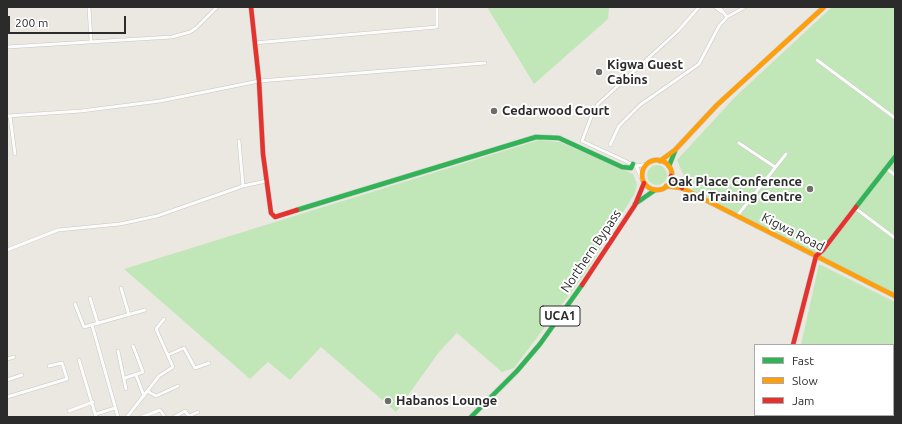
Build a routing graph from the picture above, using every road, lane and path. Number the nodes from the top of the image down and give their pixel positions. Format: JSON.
{"nodes":[{"id":1,"x":89,"y":7,"type":"edge"},
{"id":2,"x":218,"y":7,"type":"edge"},
{"id":3,"x":251,"y":7,"type":"edge"},
{"id":4,"x":437,"y":7,"type":"edge"},
{"id":5,"x":699,"y":7,"type":"edge"},
{"id":6,"x":715,"y":7,"type":"edge"},
{"id":7,"x":719,"y":7,"type":"edge"},
{"id":8,"x":745,"y":7,"type":"edge"},
{"id":9,"x":824,"y":7,"type":"edge"},
{"id":10,"x":722,"y":12,"type":"junction"},
{"id":11,"x":727,"y":17,"type":"junction"},
{"id":12,"x":91,"y":41,"type":"junction"},
{"id":13,"x":254,"y":43,"type":"junction"},
{"id":14,"x":7,"y":47,"type":"edge"},
{"id":15,"x":817,"y":60,"type":"dead end"},
{"id":16,"x":485,"y":63,"type":"dead end"},
{"id":17,"x":259,"y":81,"type":"junction"},
{"id":18,"x":8,"y":116,"type":"edge"},
{"id":19,"x":895,"y":118,"type":"edge"},
{"id":20,"x":239,"y":141,"type":"dead end"},
{"id":21,"x":739,"y":143,"type":"dead end"},
{"id":22,"x":610,"y":145,"type":"dead end"},
{"id":23,"x":675,"y":150,"type":"junction"},
{"id":24,"x":15,"y":154,"type":"dead end"},
{"id":25,"x":786,"y":154,"type":"dead end"},
{"id":26,"x":895,"y":157,"type":"edge"},
{"id":27,"x":660,"y":161,"type":"junction"},
{"id":28,"x":648,"y":164,"type":"junction"},
{"id":29,"x":634,"y":165,"type":"junction"},
{"id":30,"x":669,"y":166,"type":"junction"},
{"id":31,"x":775,"y":167,"type":"junction"},
{"id":32,"x":886,"y":168,"type":"junction"},
{"id":33,"x":895,"y":175,"type":"edge"},
{"id":34,"x":671,"y":176,"type":"junction"},
{"id":35,"x":266,"y":181,"type":"junction"},
{"id":36,"x":644,"y":182,"type":"junction"},
{"id":37,"x":243,"y":186,"type":"junction"},
{"id":38,"x":666,"y":186,"type":"junction"},
{"id":39,"x":682,"y":188,"type":"junction"},
{"id":40,"x":655,"y":190,"type":"junction"},
{"id":41,"x":635,"y":205,"type":"junction"},
{"id":42,"x":855,"y":208,"type":"junction"},
{"id":43,"x":737,"y":216,"type":"junction"},
{"id":44,"x":895,"y":238,"type":"edge"},
{"id":45,"x":7,"y":250,"type":"edge"},
{"id":46,"x":816,"y":256,"type":"junction"},
{"id":47,"x":121,"y":288,"type":"dead end"},
{"id":48,"x":895,"y":296,"type":"edge"},
{"id":49,"x":90,"y":298,"type":"dead end"},
{"id":50,"x":75,"y":304,"type":"dead end"},
{"id":51,"x":145,"y":310,"type":"dead end"},
{"id":52,"x":129,"y":315,"type":"junction"},
{"id":53,"x":164,"y":319,"type":"dead end"},
{"id":54,"x":98,"y":324,"type":"junction"},
{"id":55,"x":92,"y":325,"type":"junction"},
{"id":56,"x":793,"y":344,"type":"edge"},
{"id":57,"x":132,"y":346,"type":"dead end"},
{"id":58,"x":118,"y":350,"type":"dead end"},
{"id":59,"x":168,"y":355,"type":"junction"},
{"id":60,"x":14,"y":357,"type":"dead end"},
{"id":61,"x":7,"y":359,"type":"edge"},
{"id":62,"x":79,"y":360,"type":"dead end"},
{"id":63,"x":209,"y":363,"type":"dead end"},
{"id":64,"x":49,"y":366,"type":"dead end"},
{"id":65,"x":22,"y":375,"type":"dead end"},
{"id":66,"x":136,"y":375,"type":"junction"},
{"id":67,"x":125,"y":378,"type":"junction"},
{"id":68,"x":7,"y":380,"type":"edge"},
{"id":69,"x":178,"y":386,"type":"dead end"},
{"id":70,"x":126,"y":389,"type":"dead end"},
{"id":71,"x":147,"y":391,"type":"junction"},
{"id":72,"x":144,"y":396,"type":"junction"},
{"id":73,"x":7,"y":397,"type":"edge"},
{"id":74,"x":92,"y":402,"type":"junction"},
{"id":75,"x":115,"y":408,"type":"junction"},
{"id":76,"x":69,"y":411,"type":"dead end"},
{"id":77,"x":198,"y":412,"type":"dead end"},
{"id":78,"x":96,"y":416,"type":"edge"},
{"id":79,"x":118,"y":417,"type":"edge"},
{"id":80,"x":127,"y":417,"type":"edge"},
{"id":81,"x":142,"y":417,"type":"edge"},
{"id":82,"x":165,"y":417,"type":"edge"},
{"id":83,"x":174,"y":417,"type":"edge"},
{"id":84,"x":471,"y":417,"type":"edge"}],
"edges":[{"from":1,"to":12,"type":"street"},
{"from":2,"to":12,"type":"street"},
{"from":3,"to":13,"type":"street"},
{"from":4,"to":13,"type":"street"},
{"from":5,"to":29,"type":"street"},
{"from":6,"to":10,"type":"street"},
{"from":7,"to":10,"type":"street"},
{"from":8,"to":11,"type":"street"},
{"from":9,"to":23,"type":"street"},
{"from":10,"to":11,"type":"street"},
{"from":11,"to":22,"type":"street"},
{"from":12,"to":14,"type":"street"},
{"from":13,"to":17,"type":"street"},
{"from":15,"to":19,"type":"street"},
{"from":16,"to":17,"type":"street"},
{"from":17,"to":18,"type":"street"},
{"from":17,"to":35,"type":"street"},
{"from":18,"to":24,"type":"street"},
{"from":20,"to":37,"type":"street"},
{"from":21,"to":31,"type":"street"},
{"from":23,"to":27,"type":"street"},
{"from":23,"to":30,"type":"street"},
{"from":25,"to":31,"type":"street"},
{"from":26,"to":32,"type":"street"},
{"from":27,"to":28,"type":"street"},
{"from":27,"to":30,"type":"street"},
{"from":28,"to":29,"type":"street"},
{"from":28,"to":36,"type":"street"},
{"from":29,"to":35,"type":"street"},
{"from":29,"to":36,"type":"street"},
{"from":30,"to":34,"type":"street"},
{"from":31,"to":43,"type":"street"},
{"from":32,"to":33,"type":"street"},
{"from":32,"to":42,"type":"street"},
{"from":34,"to":38,"type":"street"},
{"from":34,"to":39,"type":"street"},
{"from":35,"to":37,"type":"street"},
{"from":36,"to":40,"type":"street"},
{"from":36,"to":41,"type":"street","number":"UCA1"},
{"from":37,"to":45,"type":"street"},
{"from":38,"to":39,"type":"street"},
{"from":38,"to":40,"type":"street"},
{"from":39,"to":43,"type":"street","name":"Kigwa Road"},
{"from":40,"to":41,"type":"street","number":"UCA1"},
{"from":41,"to":84,"type":"street","name":"Northern Bypass","number":"UCA1"},
{"from":42,"to":44,"type":"street"},
{"from":42,"to":46,"type":"street"},
{"from":43,"to":46,"type":"street","name":"Kigwa Road"},
{"from":46,"to":48,"type":"street","name":"Kigwa Road"},
{"from":46,"to":56,"type":"street"},
{"from":47,"to":52,"type":"street"},
{"from":49,"to":54,"type":"street"},
{"from":50,"to":55,"type":"street"},
{"from":51,"to":52,"type":"street"},
{"from":52,"to":54,"type":"street"},
{"from":53,"to":59,"type":"street"},
{"from":54,"to":55,"type":"street"},
{"from":55,"to":75,"type":"street"},
{"from":57,"to":66,"type":"street"},
{"from":58,"to":67,"type":"street"},
{"from":59,"to":63,"type":"street"},
{"from":59,"to":71,"type":"street"},
{"from":60,"to":61,"type":"street"},
{"from":62,"to":74,"type":"street"},
{"from":64,"to":73,"type":"street"},
{"from":65,"to":68,"type":"street"},
{"from":66,"to":67,"type":"street"},
{"from":66,"to":72,"type":"street"},
{"from":67,"to":70,"type":"street"},
{"from":69,"to":71,"type":"street"},
{"from":71,"to":72,"type":"street"},
{"from":72,"to":80,"type":"street"},
{"from":74,"to":76,"type":"street"},
{"from":74,"to":78,"type":"street"},
{"from":75,"to":78,"type":"street"},
{"from":75,"to":79,"type":"street"},
{"from":77,"to":83,"type":"street"},
{"from":81,"to":82,"type":"street"}]}
